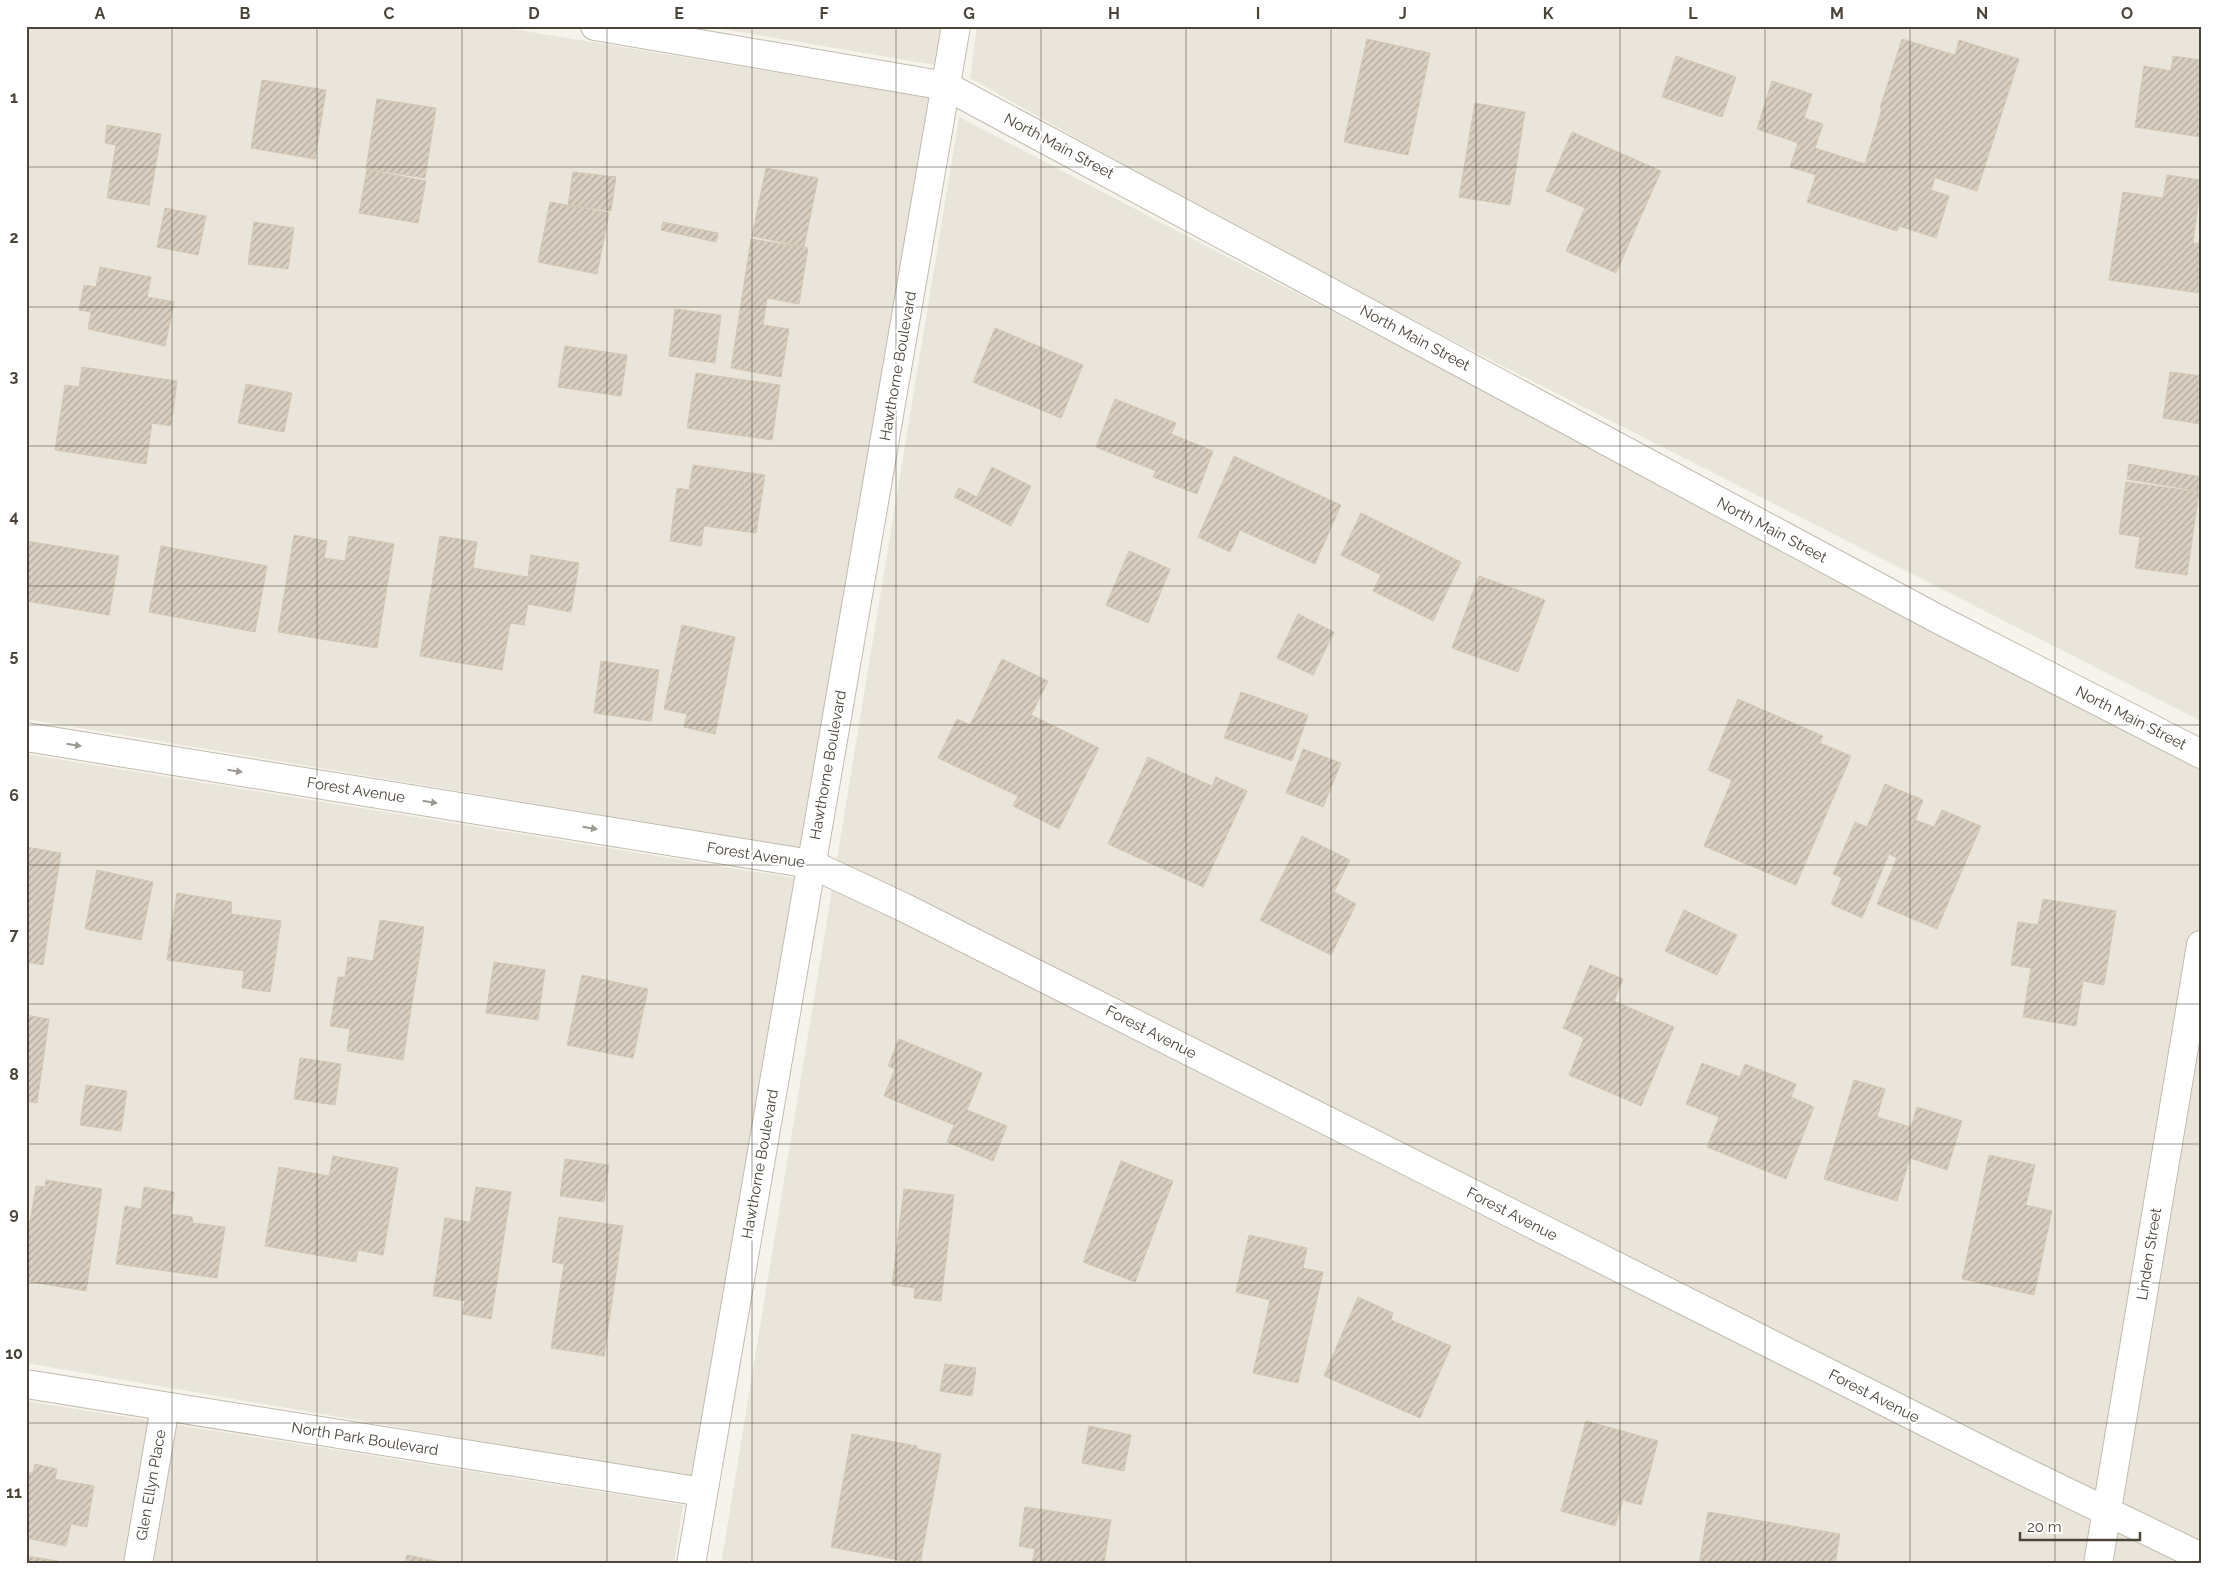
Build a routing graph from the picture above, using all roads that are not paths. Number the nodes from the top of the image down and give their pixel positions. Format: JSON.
{"nodes":[{"id":1,"x":595,"y":26,"type":"edge"},
{"id":2,"x":956,"y":26,"type":"edge"},
{"id":3,"x":946,"y":86,"type":"junction"},
{"id":4,"x":26,"y":737,"type":"edge"},
{"id":5,"x":2201,"y":754,"type":"edge"},
{"id":6,"x":811,"y":864,"type":"junction"},
{"id":7,"x":2201,"y":945,"type":"edge"},
{"id":8,"x":26,"y":1384,"type":"edge"},
{"id":9,"x":165,"y":1407,"type":"junction"},
{"id":10,"x":703,"y":1492,"type":"junction"},
{"id":11,"x":2106,"y":1511,"type":"junction"},
{"id":12,"x":2201,"y":1557,"type":"edge"},
{"id":13,"x":138,"y":1564,"type":"edge"},
{"id":14,"x":691,"y":1564,"type":"edge"},
{"id":15,"x":2098,"y":1564,"type":"edge"}],
"edges":[{"from":1,"to":3,"type":"street","name":"North Main Street"},
{"from":2,"to":3,"type":"street","name":"Hawthorne Boulevard"},
{"from":3,"to":5,"type":"street","name":"North Main Street"},
{"from":3,"to":6,"type":"street","name":"Hawthorne Boulevard"},
{"from":4,"to":6,"type":"street","name":"Forest Avenue","one_way":true},
{"from":6,"to":10,"type":"street","name":"Hawthorne Boulevard"},
{"from":6,"to":11,"type":"street","name":"Forest Avenue"},
{"from":7,"to":11,"type":"street","name":"Linden Street"},
{"from":8,"to":9,"type":"street","name":"North Park Boulevard"},
{"from":9,"to":10,"type":"street","name":"North Park Boulevard"},
{"from":9,"to":13,"type":"street","name":"Glen Ellyn Place"},
{"from":10,"to":14,"type":"street","name":"Hawthorne Boulevard"},
{"from":11,"to":12,"type":"street","name":"Forest Avenue"},
{"from":11,"to":15,"type":"street","name":"Linden Street"}]}
